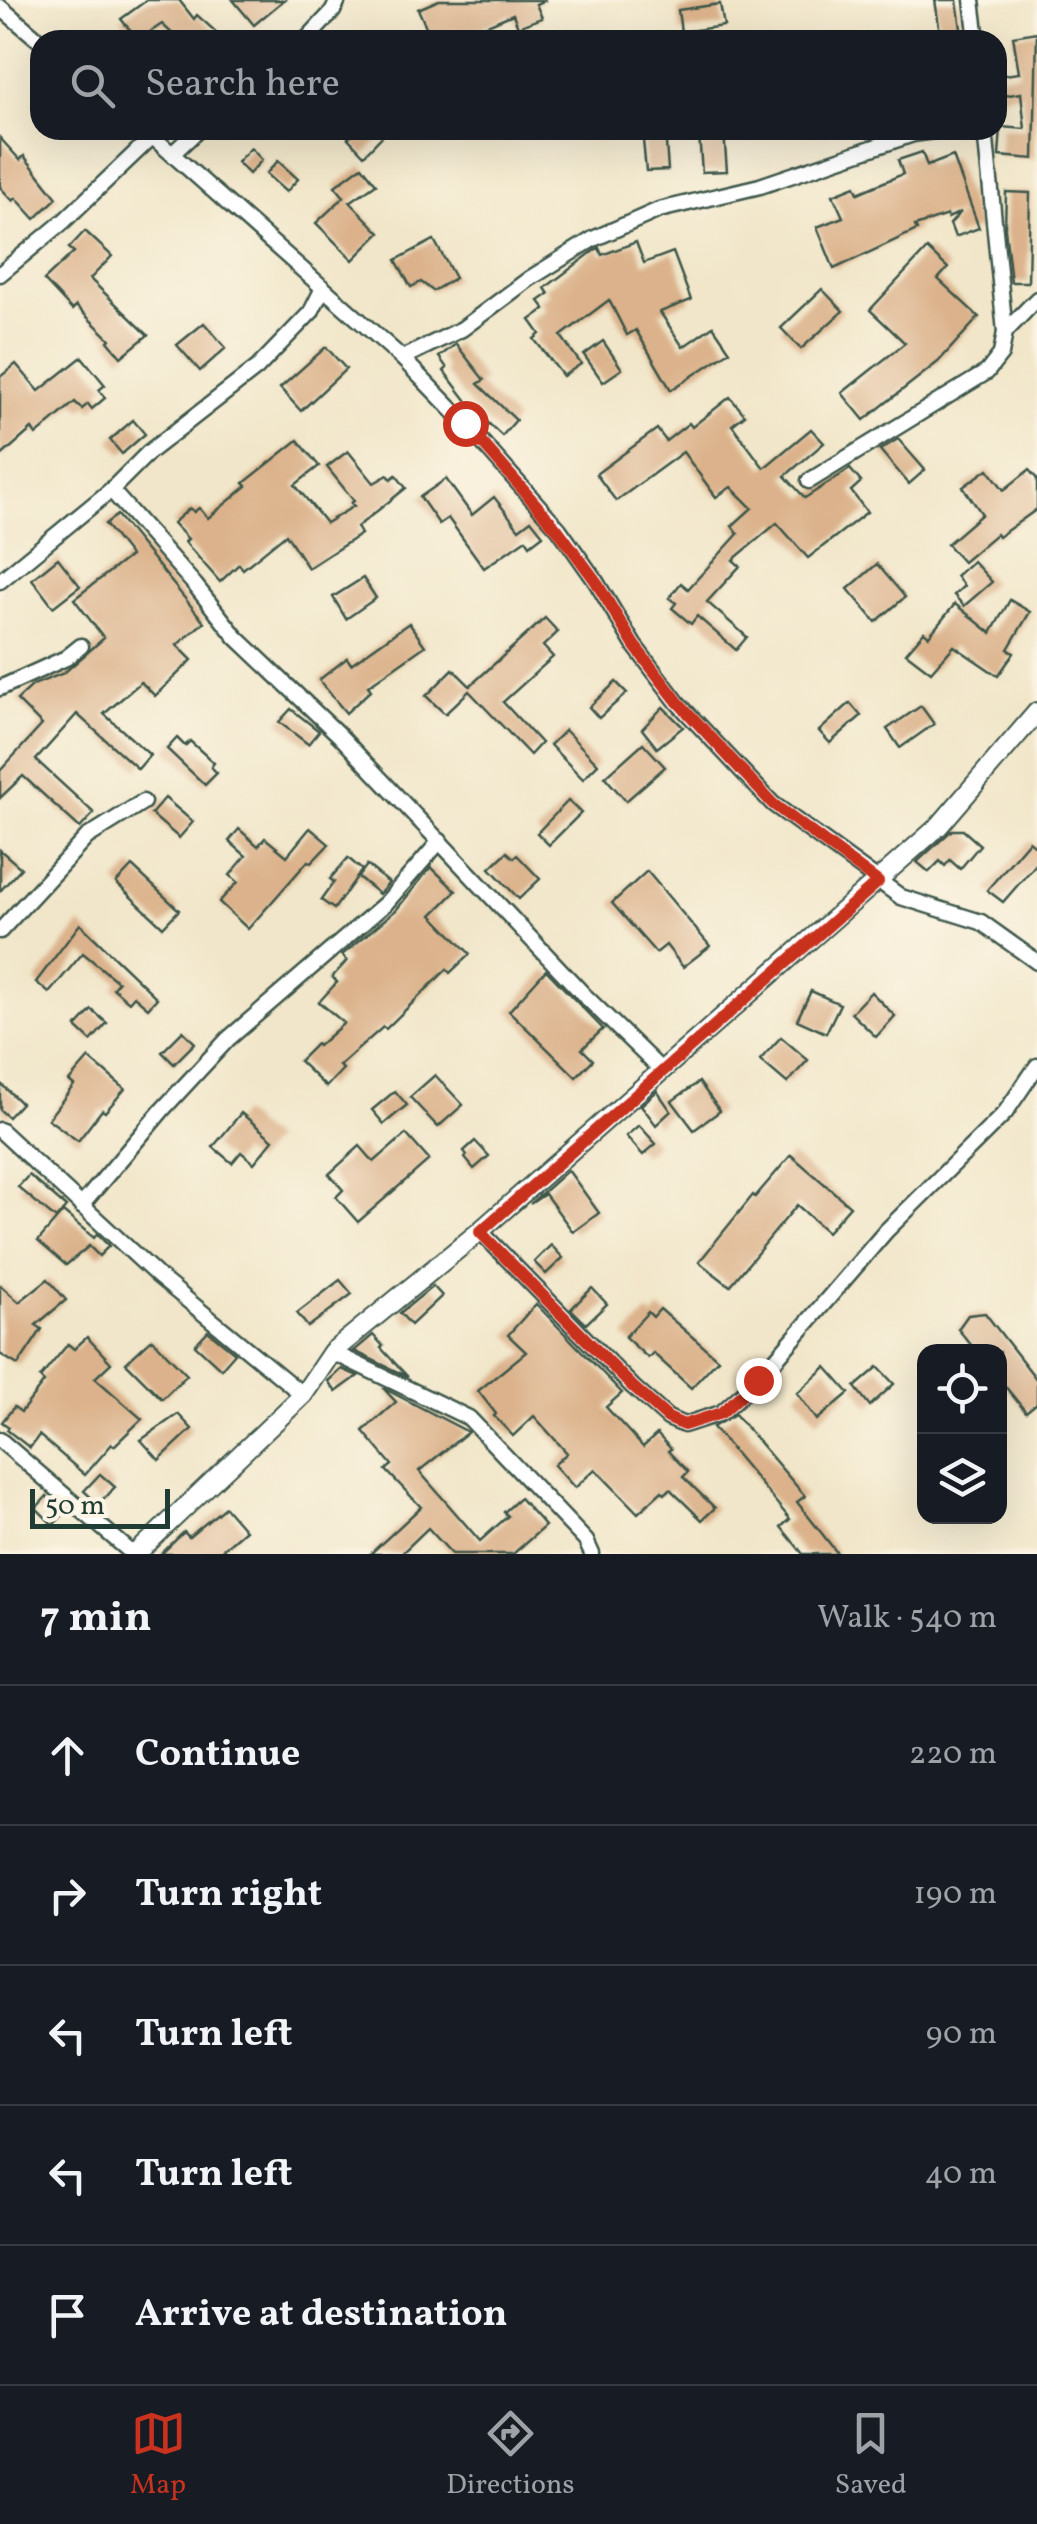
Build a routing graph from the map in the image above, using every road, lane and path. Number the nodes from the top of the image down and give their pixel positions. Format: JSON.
{"nodes":[{"id":1,"x":338,"y":0,"type":"edge"},
{"id":2,"x":972,"y":0,"type":"edge"},
{"id":3,"x":0,"y":7,"type":"edge"},
{"id":4,"x":315,"y":30,"type":"edge"},
{"id":5,"x":976,"y":30,"type":"edge"},
{"id":6,"x":30,"y":32,"type":"edge"},
{"id":7,"x":143,"y":140,"type":"edge"},
{"id":8,"x":157,"y":140,"type":"edge"},
{"id":9,"x":187,"y":140,"type":"edge"},
{"id":10,"x":895,"y":140,"type":"edge"},
{"id":11,"x":986,"y":140,"type":"edge"},
{"id":12,"x":173,"y":153,"type":"junction"},
{"id":13,"x":0,"y":274,"type":"edge"},
{"id":14,"x":323,"y":288,"type":"junction"},
{"id":15,"x":999,"y":296,"type":"junction"},
{"id":16,"x":1033,"y":303,"type":"edge"},
{"id":17,"x":1004,"y":332,"type":"junction"},
{"id":18,"x":402,"y":358,"type":"junction"},
{"id":19,"x":809,"y":481,"type":"dead end"},
{"id":20,"x":111,"y":490,"type":"junction"},
{"id":21,"x":0,"y":581,"type":"edge"},
{"id":22,"x":81,"y":646,"type":"dead end"},
{"id":23,"x":0,"y":688,"type":"edge"},
{"id":24,"x":1037,"y":712,"type":"edge"},
{"id":25,"x":143,"y":802,"type":"dead end"},
{"id":26,"x":440,"y":841,"type":"junction"},
{"id":27,"x":878,"y":882,"type":"junction"},
{"id":28,"x":0,"y":931,"type":"edge"},
{"id":29,"x":1037,"y":962,"type":"edge"},
{"id":30,"x":1037,"y":1066,"type":"edge"},
{"id":31,"x":662,"y":1071,"type":"junction"},
{"id":32,"x":0,"y":1130,"type":"edge"},
{"id":33,"x":82,"y":1206,"type":"junction"},
{"id":34,"x":480,"y":1232,"type":"junction"},
{"id":35,"x":332,"y":1352,"type":"junction"},
{"id":36,"x":303,"y":1394,"type":"junction"},
{"id":37,"x":0,"y":1440,"type":"edge"},
{"id":38,"x":134,"y":1554,"type":"edge"},
{"id":39,"x":592,"y":1554,"type":"edge"}],
"edges":[{"from":1,"to":4,"type":"street"},
{"from":2,"to":5,"type":"street"},
{"from":3,"to":6,"type":"street"},
{"from":7,"to":13,"type":"street"},
{"from":8,"to":12,"type":"street"},
{"from":9,"to":12,"type":"street"},
{"from":10,"to":18,"type":"street"},
{"from":11,"to":15,"type":"street"},
{"from":12,"to":14,"type":"street"},
{"from":14,"to":18,"type":"street"},
{"from":14,"to":20,"type":"street"},
{"from":15,"to":16,"type":"street"},
{"from":15,"to":17,"type":"street"},
{"from":16,"to":17,"type":"street"},
{"from":17,"to":19,"type":"street"},
{"from":18,"to":27,"type":"street"},
{"from":20,"to":21,"type":"street"},
{"from":20,"to":26,"type":"street"},
{"from":22,"to":23,"type":"street"},
{"from":24,"to":27,"type":"street"},
{"from":25,"to":28,"type":"street"},
{"from":26,"to":31,"type":"street"},
{"from":26,"to":33,"type":"street"},
{"from":27,"to":29,"type":"street"},
{"from":27,"to":31,"type":"street"},
{"from":30,"to":34,"type":"street"},
{"from":31,"to":34,"type":"street"},
{"from":32,"to":33,"type":"street"},
{"from":33,"to":36,"type":"street"},
{"from":34,"to":35,"type":"street"},
{"from":35,"to":36,"type":"street"},
{"from":35,"to":39,"type":"street"},
{"from":36,"to":38,"type":"street"},
{"from":37,"to":38,"type":"street"}]}
